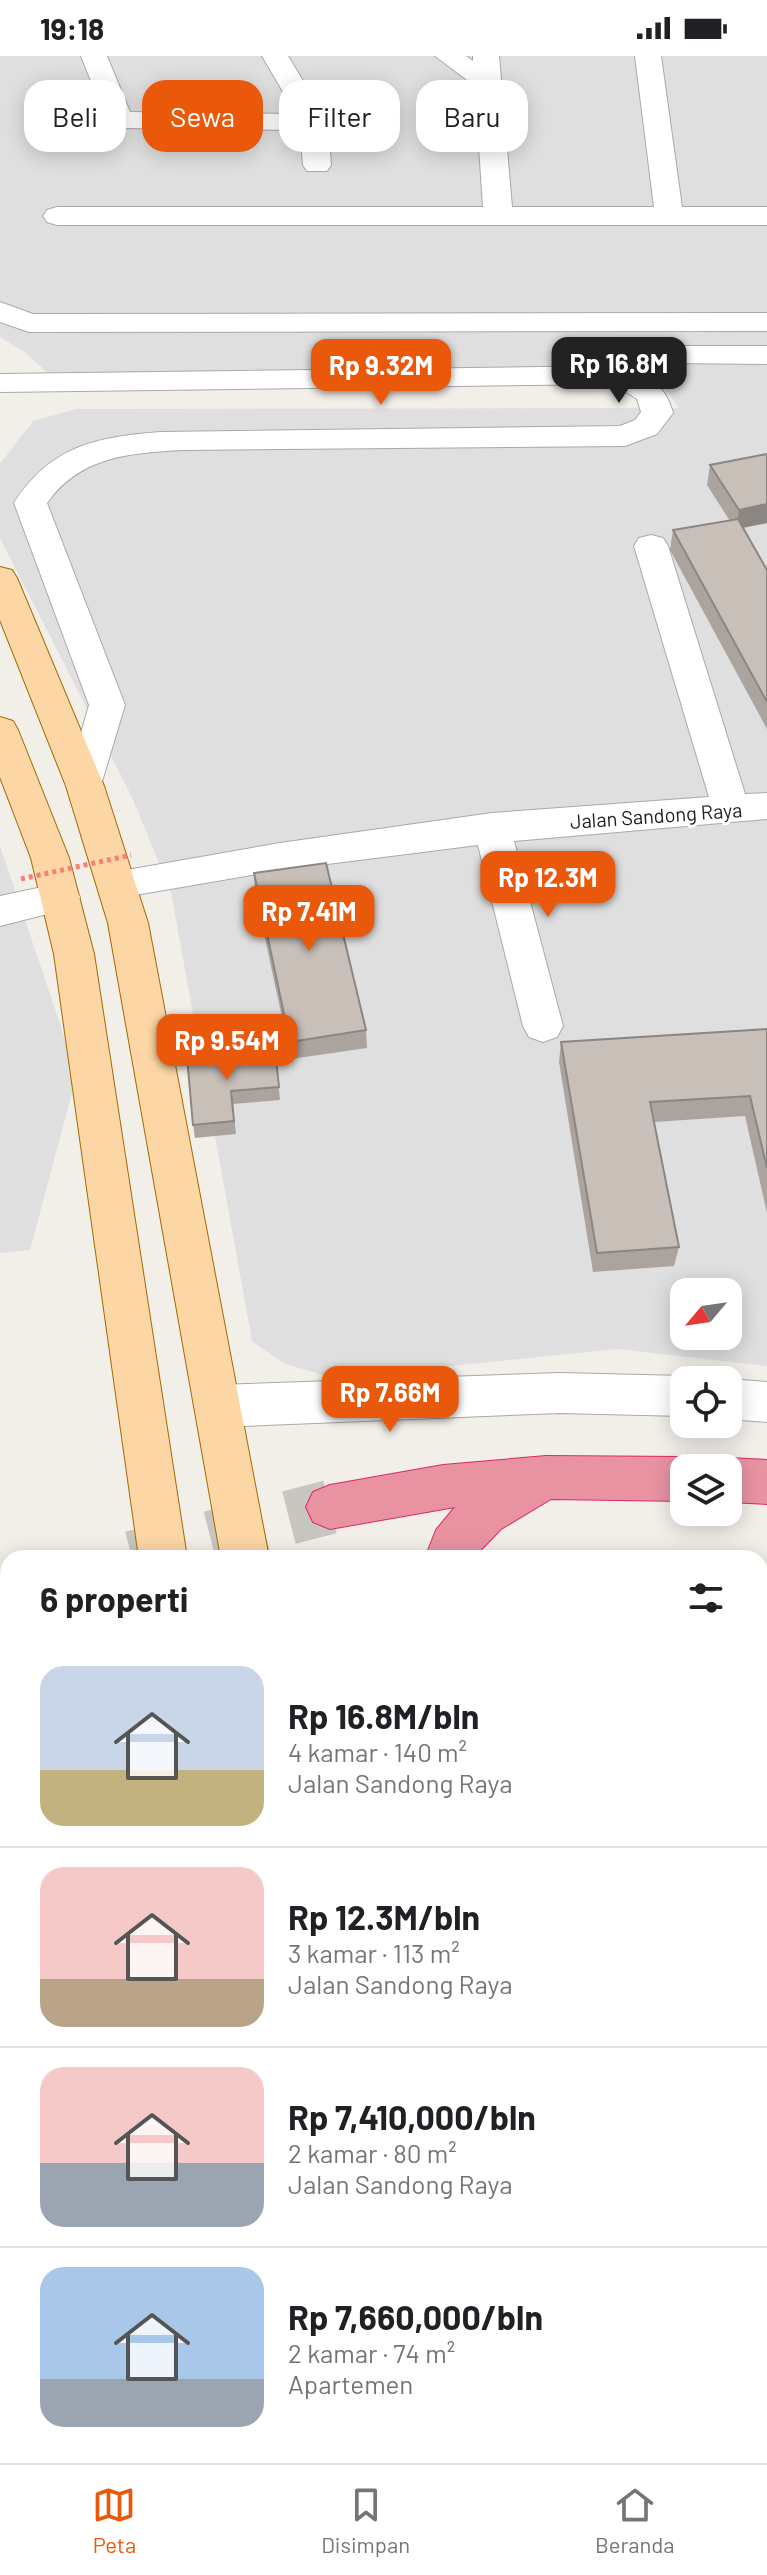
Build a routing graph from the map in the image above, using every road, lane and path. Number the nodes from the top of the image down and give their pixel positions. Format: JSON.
{"nodes":[{"id":1,"x":94,"y":56,"type":"edge"},
{"id":2,"x":275,"y":56,"type":"edge"},
{"id":3,"x":448,"y":56,"type":"edge"},
{"id":4,"x":648,"y":56,"type":"edge"},
{"id":5,"x":486,"y":68,"type":"edge"},
{"id":6,"x":104,"y":80,"type":"edge"},
{"id":7,"x":291,"y":80,"type":"edge"},
{"id":8,"x":126,"y":120,"type":"edge"},
{"id":9,"x":279,"y":122,"type":"edge"},
{"id":10,"x":316,"y":152,"type":"edge"},
{"id":11,"x":317,"y":165,"type":"dead end"},
{"id":12,"x":498,"y":214,"type":"junction"},
{"id":13,"x":57,"y":216,"type":"dead end"},
{"id":14,"x":669,"y":216,"type":"junction"},
{"id":15,"x":767,"y":216,"type":"edge"},
{"id":16,"x":8,"y":312,"type":"edge"},
{"id":17,"x":767,"y":322,"type":"edge"},
{"id":18,"x":767,"y":355,"type":"edge"},
{"id":19,"x":352,"y":379,"type":"junction"},
{"id":20,"x":187,"y":381,"type":"junction"},
{"id":21,"x":0,"y":383,"type":"edge"},
{"id":22,"x":354,"y":437,"type":"junction"},
{"id":23,"x":183,"y":440,"type":"junction"},
{"id":24,"x":651,"y":546,"type":"dead end"},
{"id":25,"x":0,"y":578,"type":"edge"},
{"id":26,"x":0,"y":730,"type":"edge"},
{"id":27,"x":85,"y":786,"type":"junction"},
{"id":28,"x":749,"y":808,"type":"edge"},
{"id":29,"x":492,"y":827,"type":"junction"},
{"id":30,"x":125,"y":870,"type":"junction"},
{"id":31,"x":21,"y":879,"type":"dead end"},
{"id":32,"x":61,"y":897,"type":"junction"},
{"id":33,"x":0,"y":911,"type":"edge"},
{"id":34,"x":543,"y":1026,"type":"dead end"},
{"id":35,"x":670,"y":1396,"type":"edge"},
{"id":36,"x":742,"y":1400,"type":"edge"},
{"id":37,"x":767,"y":1402,"type":"edge"},
{"id":38,"x":217,"y":1406,"type":"junction"},
{"id":39,"x":546,"y":1477,"type":"junction"},
{"id":40,"x":670,"y":1479,"type":"edge"},
{"id":41,"x":742,"y":1481,"type":"edge"},
{"id":42,"x":767,"y":1482,"type":"edge"},
{"id":43,"x":330,"y":1507,"type":"tunnel mouth"},
{"id":44,"x":162,"y":1550,"type":"edge"},
{"id":45,"x":244,"y":1550,"type":"edge"},
{"id":46,"x":450,"y":1550,"type":"edge"}],
"edges":[{"from":1,"to":6,"type":"street"},
{"from":2,"to":7,"type":"street"},
{"from":3,"to":5,"type":"street"},
{"from":4,"to":14,"type":"street"},
{"from":5,"to":12,"type":"street"},
{"from":8,"to":9,"type":"street"},
{"from":10,"to":11,"type":"street"},
{"from":12,"to":13,"type":"street"},
{"from":12,"to":14,"type":"street"},
{"from":14,"to":15,"type":"street"},
{"from":16,"to":17,"type":"street"},
{"from":16,"to":18,"type":"street"},
{"from":19,"to":20,"type":"street"},
{"from":19,"to":22,"type":"street"},
{"from":19,"to":22,"type":"street"},
{"from":20,"to":21,"type":"street"},
{"from":20,"to":23,"type":"street"},
{"from":22,"to":23,"type":"street"},
{"from":23,"to":27,"type":"street"},
{"from":24,"to":28,"type":"street"},
{"from":25,"to":27,"type":"main road"},
{"from":26,"to":32,"type":"main road"},
{"from":27,"to":30,"type":"main road"},
{"from":28,"to":29,"type":"street","name":"Jalan Sandong Raya"},
{"from":29,"to":30,"type":"street","name":"Jalan Sandong Raya"},
{"from":29,"to":34,"type":"street"},
{"from":30,"to":31,"type":"path","bridge":true},
{"from":30,"to":38,"type":"main road"},
{"from":32,"to":33,"type":"street"},
{"from":32,"to":44,"type":"main road"},
{"from":35,"to":38,"type":"street"},
{"from":36,"to":37,"type":"street"},
{"from":38,"to":45,"type":"main road"},
{"from":39,"to":40,"type":"highway"},
{"from":39,"to":43,"type":"highway"},
{"from":39,"to":46,"type":"highway"},
{"from":41,"to":42,"type":"highway"}]}
